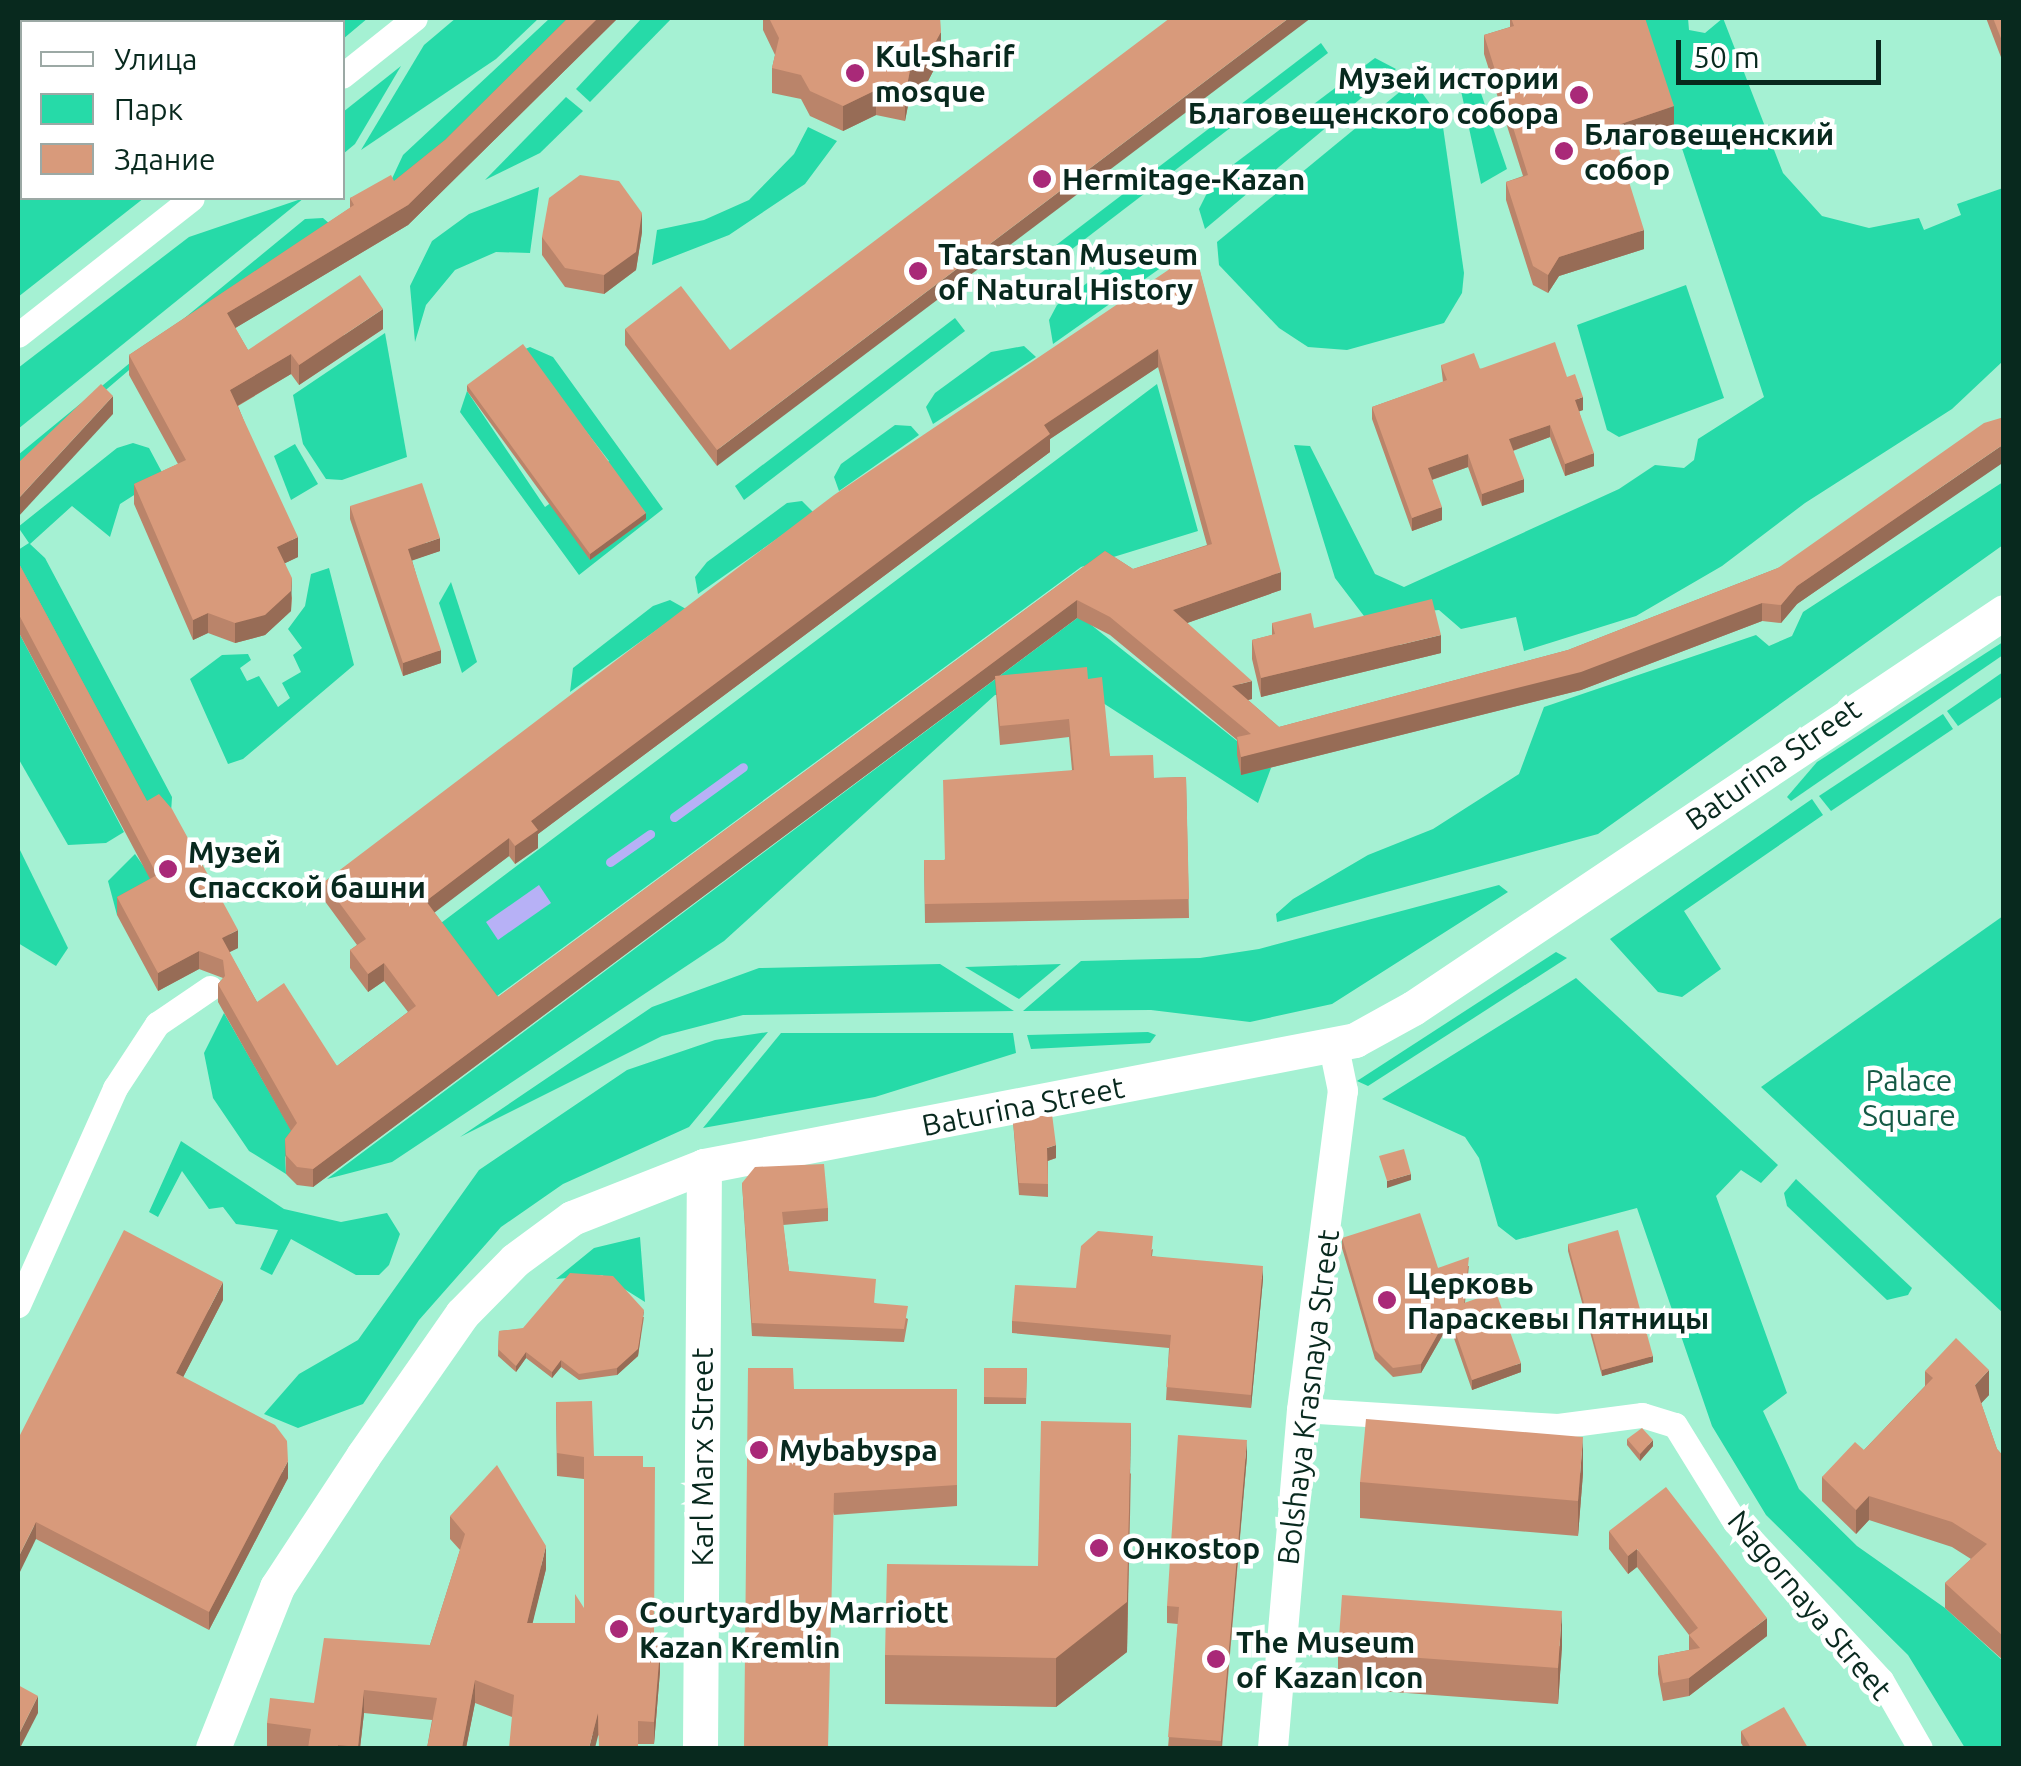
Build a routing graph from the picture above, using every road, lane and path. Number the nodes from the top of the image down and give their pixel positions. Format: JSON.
{"nodes":[{"id":1,"x":415,"y":18,"type":"edge"},
{"id":2,"x":345,"y":74,"type":"edge"},
{"id":3,"x":189,"y":200,"type":"edge"},
{"id":4,"x":18,"y":336,"type":"edge"},
{"id":5,"x":2004,"y":612,"type":"edge"},
{"id":6,"x":210,"y":988,"type":"dead end"},
{"id":7,"x":1334,"y":1047,"type":"junction"},
{"id":8,"x":694,"y":1169,"type":"junction"},
{"id":9,"x":18,"y":1305,"type":"edge"},
{"id":10,"x":1302,"y":1410,"type":"junction"},
{"id":11,"x":212,"y":1748,"type":"edge"},
{"id":12,"x":682,"y":1748,"type":"edge"},
{"id":13,"x":700,"y":1748,"type":"edge"},
{"id":14,"x":1274,"y":1748,"type":"edge"},
{"id":15,"x":1920,"y":1748,"type":"edge"}],
"edges":[{"from":1,"to":2,"type":"street"},
{"from":3,"to":4,"type":"street"},
{"from":5,"to":7,"type":"main road","name":"Baturina Street"},
{"from":6,"to":9,"type":"street"},
{"from":7,"to":8,"type":"main road","name":"Baturina Street"},
{"from":7,"to":10,"type":"street","name":"Bolshaya Krasnaya Street"},
{"from":8,"to":11,"type":"main road","name":"Baturina Street"},
{"from":8,"to":12,"type":"main road","name":"Karl Marx Street"},
{"from":8,"to":13,"type":"main road","name":"Karl Marx Street"},
{"from":10,"to":14,"type":"street","name":"Bolshaya Krasnaya Street"},
{"from":10,"to":15,"type":"street","name":"Nagornaya Street"}]}
